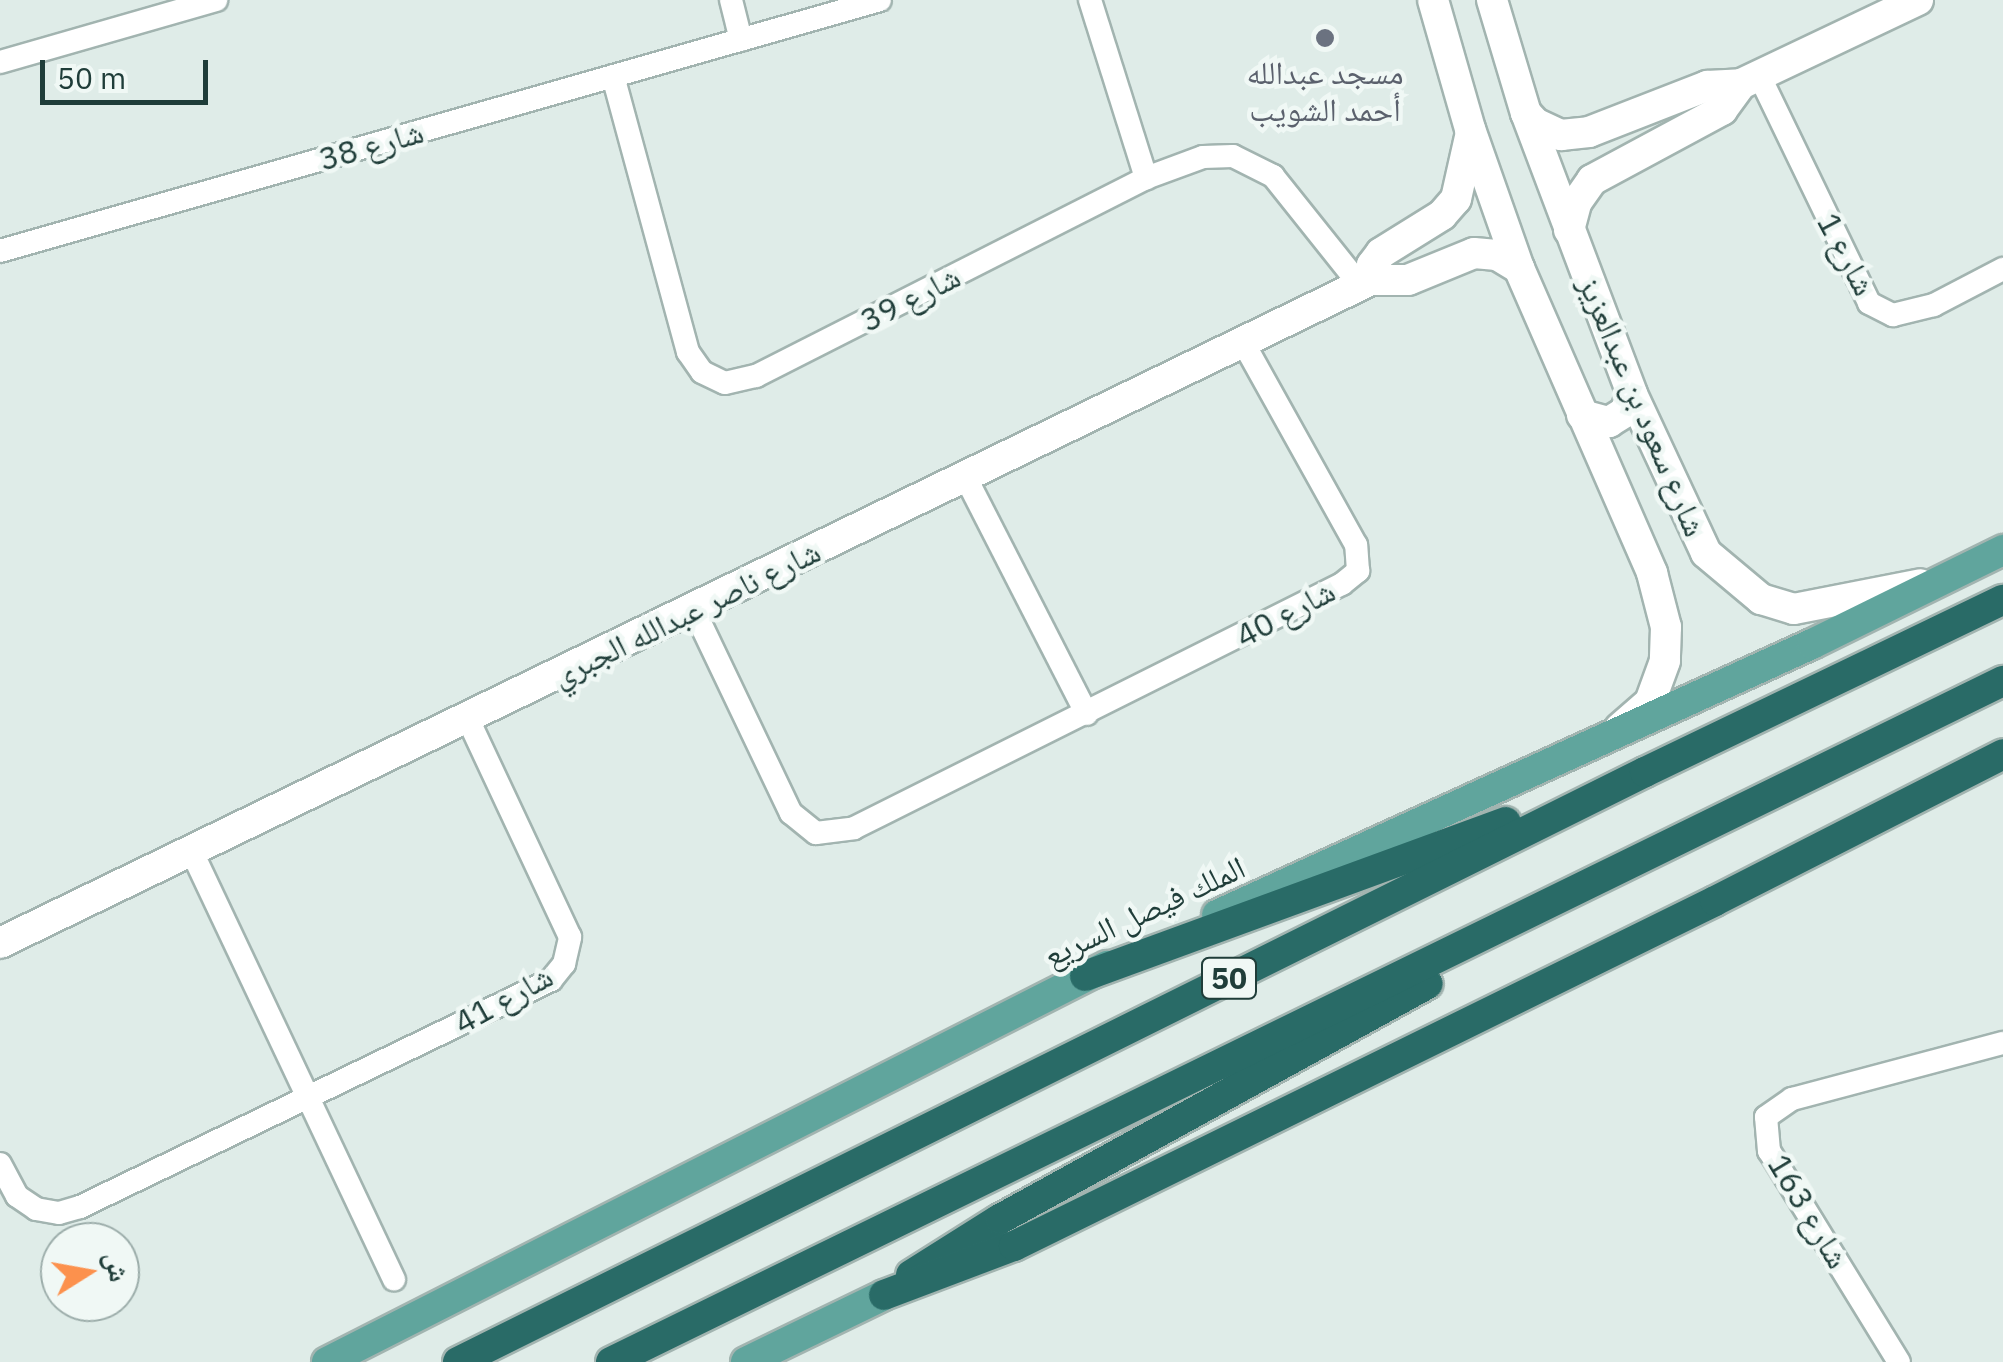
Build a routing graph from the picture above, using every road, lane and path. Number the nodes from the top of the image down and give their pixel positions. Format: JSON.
{"nodes":[{"id":1,"x":216,"y":0,"type":"edge"},
{"id":2,"x":732,"y":0,"type":"edge"},
{"id":3,"x":880,"y":0,"type":"edge"},
{"id":4,"x":1090,"y":0,"type":"edge"},
{"id":5,"x":1433,"y":0,"type":"edge"},
{"id":6,"x":1492,"y":0,"type":"edge"},
{"id":7,"x":1918,"y":0,"type":"edge"},
{"id":8,"x":742,"y":40,"type":"junction"},
{"id":9,"x":0,"y":62,"type":"edge"},
{"id":10,"x":613,"y":76,"type":"junction"},
{"id":11,"x":1750,"y":79,"type":"junction"},
{"id":12,"x":1526,"y":113,"type":"junction"},
{"id":13,"x":1470,"y":129,"type":"junction"},
{"id":14,"x":1146,"y":178,"type":"junction"},
{"id":15,"x":1569,"y":230,"type":"junction"},
{"id":16,"x":0,"y":252,"type":"edge"},
{"id":17,"x":1519,"y":268,"type":"junction"},
{"id":18,"x":2003,"y":270,"type":"edge"},
{"id":19,"x":1366,"y":282,"type":"junction"},
{"id":20,"x":1243,"y":342,"type":"junction"},
{"id":21,"x":1632,"y":394,"type":"junction"},
{"id":22,"x":1582,"y":415,"type":"junction"},
{"id":23,"x":966,"y":478,"type":"junction"},
{"id":24,"x":2003,"y":550,"type":"edge"},
{"id":25,"x":1958,"y":575,"type":"junction"},
{"id":26,"x":2003,"y":600,"type":"edge"},
{"id":27,"x":694,"y":610,"type":"junction"},
{"id":28,"x":2003,"y":681,"type":"edge"},
{"id":29,"x":1087,"y":714,"type":"junction"},
{"id":30,"x":468,"y":719,"type":"junction"},
{"id":31,"x":1617,"y":730,"type":"junction"},
{"id":32,"x":2003,"y":754,"type":"edge"},
{"id":33,"x":1645,"y":772,"type":"junction"},
{"id":34,"x":191,"y":850,"type":"junction"},
{"id":35,"x":1542,"y":907,"type":"junction"},
{"id":36,"x":0,"y":943,"type":"edge"},
{"id":37,"x":1085,"y":976,"type":"junction"},
{"id":38,"x":2003,"y":1043,"type":"edge"},
{"id":39,"x":308,"y":1097,"type":"junction"},
{"id":40,"x":0,"y":1164,"type":"edge"},
{"id":41,"x":394,"y":1279,"type":"dead end"},
{"id":42,"x":884,"y":1294,"type":"junction"},
{"id":43,"x":327,"y":1362,"type":"edge"},
{"id":44,"x":458,"y":1362,"type":"edge"},
{"id":45,"x":611,"y":1362,"type":"edge"},
{"id":46,"x":746,"y":1362,"type":"edge"},
{"id":47,"x":1899,"y":1362,"type":"edge"}],
"edges":[{"from":1,"to":9,"type":"street"},
{"from":2,"to":8,"type":"street"},
{"from":3,"to":8,"type":"street","name":"شارع 38"},
{"from":4,"to":14,"type":"street"},
{"from":5,"to":13,"type":"street","name":"شارع سعود بن عبدالعزيز"},
{"from":6,"to":12,"type":"street","name":"شارع سعود بن عبدالعزيز"},
{"from":7,"to":11,"type":"street"},
{"from":8,"to":10,"type":"street","name":"شارع 38"},
{"from":10,"to":14,"type":"street","name":"شارع 39"},
{"from":10,"to":16,"type":"street","name":"شارع 38"},
{"from":11,"to":12,"type":"street"},
{"from":11,"to":15,"type":"street"},
{"from":11,"to":18,"type":"street","name":"شارع 1"},
{"from":12,"to":15,"type":"street","name":"شارع سعود بن عبدالعزيز"},
{"from":13,"to":17,"type":"street","name":"شارع سعود بن عبدالعزيز"},
{"from":13,"to":19,"type":"street","name":"شارع ناصر عبدالله الجبري"},
{"from":14,"to":19,"type":"street","name":"شارع 39"},
{"from":15,"to":21,"type":"street","name":"شارع سعود بن عبدالعزيز"},
{"from":17,"to":19,"type":"street","name":"شارع ناصر عبدالله الجبري"},
{"from":17,"to":22,"type":"street","name":"شارع سعود بن عبدالعزيز"},
{"from":19,"to":20,"type":"street","name":"شارع ناصر عبدالله الجبري"},
{"from":20,"to":23,"type":"street","name":"شارع ناصر عبدالله الجبري"},
{"from":20,"to":29,"type":"street","name":"شارع 40"},
{"from":21,"to":22,"type":"street"},
{"from":21,"to":25,"type":"street","name":"شارع سعود بن عبدالعزيز"},
{"from":22,"to":31,"type":"street","name":"شارع سعود بن عبدالعزيز"},
{"from":23,"to":27,"type":"street","name":"شارع ناصر عبدالله الجبري"},
{"from":23,"to":29,"type":"street"},
{"from":24,"to":25,"type":"main road","name":"الملك فيصل السريع"},
{"from":25,"to":31,"type":"main road","name":"الملك فيصل السريع"},
{"from":26,"to":33,"type":"highway","number":"50"},
{"from":27,"to":29,"type":"street","name":"شارع 40"},
{"from":27,"to":30,"type":"street","name":"شارع ناصر عبدالله الجبري"},
{"from":28,"to":35,"type":"highway","number":"50"},
{"from":30,"to":34,"type":"street","name":"شارع ناصر عبدالله الجبري"},
{"from":30,"to":39,"type":"street","name":"شارع 41"},
{"from":31,"to":37,"type":"main road","name":"الملك فيصل السريع"},
{"from":32,"to":42,"type":"highway"},
{"from":33,"to":37,"type":"highway"},
{"from":33,"to":44,"type":"highway","number":"50"},
{"from":34,"to":36,"type":"street","name":"شارع ناصر عبدالله الجبري"},
{"from":34,"to":39,"type":"street"},
{"from":35,"to":42,"type":"highway"},
{"from":35,"to":45,"type":"highway","number":"50"},
{"from":37,"to":43,"type":"main road","name":"الملك فيصل السريع"},
{"from":38,"to":47,"type":"street","name":"شارع 163"},
{"from":39,"to":40,"type":"street","name":"شارع 41"},
{"from":39,"to":41,"type":"street"},
{"from":42,"to":46,"type":"main road"}]}
